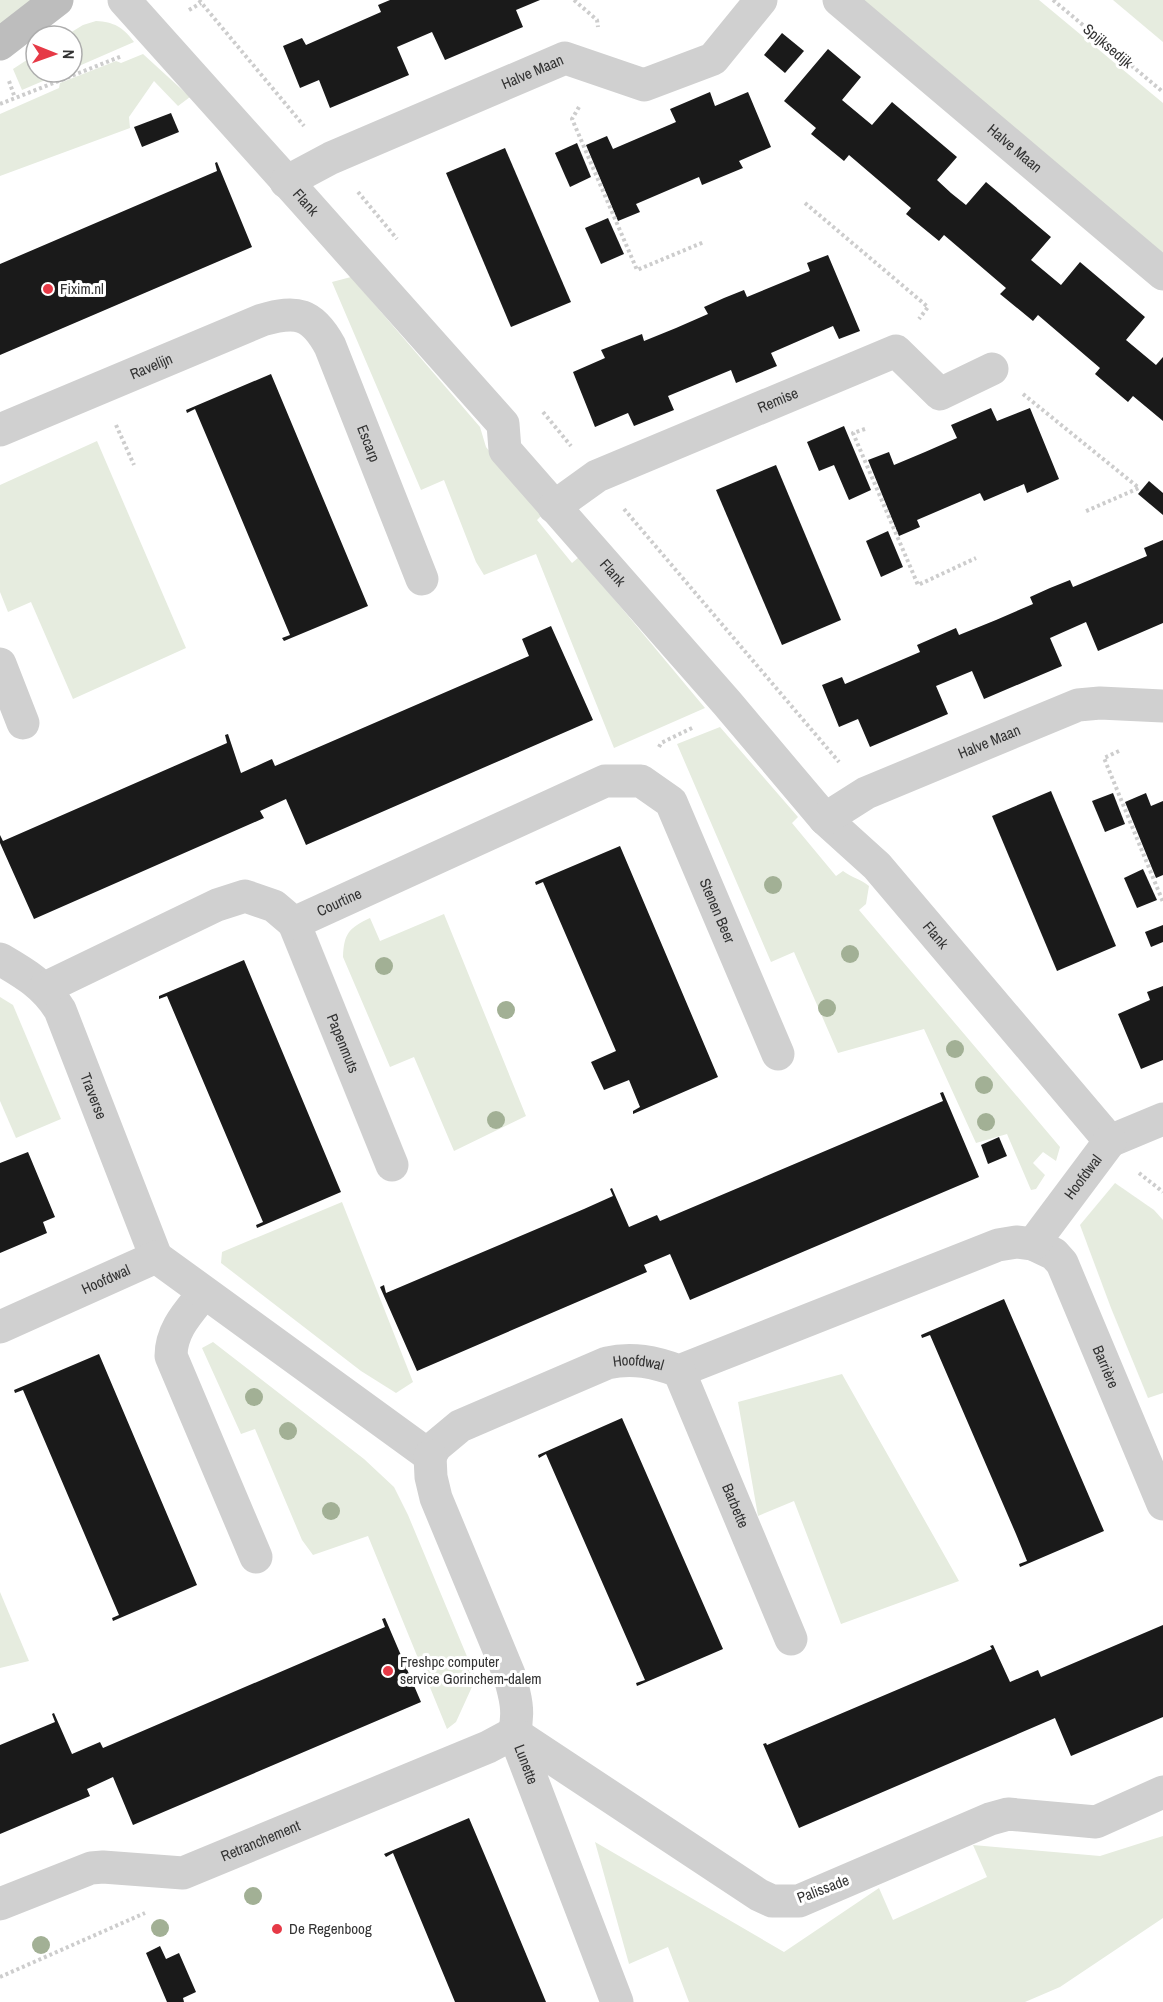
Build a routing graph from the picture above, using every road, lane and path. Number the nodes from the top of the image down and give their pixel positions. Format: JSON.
{"nodes":[{"id":1,"x":57,"y":0,"type":"edge"},
{"id":2,"x":124,"y":0,"type":"edge"},
{"id":3,"x":574,"y":0,"type":"edge"},
{"id":4,"x":761,"y":0,"type":"edge"},
{"id":5,"x":839,"y":0,"type":"edge"},
{"id":6,"x":1053,"y":0,"type":"edge"},
{"id":7,"x":200,"y":1,"type":"edge"},
{"id":8,"x":156,"y":35,"type":"junction"},
{"id":9,"x":0,"y":44,"type":"edge"},
{"id":10,"x":599,"y":69,"type":"junction"},
{"id":11,"x":1163,"y":92,"type":"edge"},
{"id":12,"x":0,"y":104,"type":"edge"},
{"id":13,"x":331,"y":158,"type":"junction"},
{"id":14,"x":285,"y":182,"type":"junction"},
{"id":15,"x":805,"y":203,"type":"dead end"},
{"id":16,"x":704,"y":242,"type":"dead end"},
{"id":17,"x":401,"y":244,"type":"dead end"},
{"id":18,"x":1163,"y":274,"type":"edge"},
{"id":19,"x":303,"y":316,"type":"joint"},
{"id":20,"x":896,"y":351,"type":"junction"},
{"id":21,"x":992,"y":369,"type":"joint"},
{"id":22,"x":537,"y":405,"type":"dead end"},
{"id":23,"x":865,"y":429,"type":"dead end"},
{"id":24,"x":0,"y":430,"type":"edge"},
{"id":25,"x":597,"y":476,"type":"junction"},
{"id":26,"x":554,"y":507,"type":"junction"},
{"id":27,"x":1084,"y":512,"type":"dead end"},
{"id":28,"x":976,"y":558,"type":"dead end"},
{"id":29,"x":422,"y":579,"type":"dead end"},
{"id":30,"x":0,"y":664,"type":"edge"},
{"id":31,"x":1163,"y":706,"type":"edge"},
{"id":32,"x":23,"y":723,"type":"dead end"},
{"id":33,"x":1119,"y":751,"type":"dead end"},
{"id":34,"x":641,"y":781,"type":"joint"},
{"id":35,"x":866,"y":793,"type":"junction"},
{"id":36,"x":825,"y":819,"type":"junction"},
{"id":37,"x":1163,"y":902,"type":"edge"},
{"id":38,"x":294,"y":923,"type":"junction"},
{"id":39,"x":0,"y":959,"type":"edge"},
{"id":40,"x":45,"y":988,"type":"junction"},
{"id":41,"x":778,"y":1054,"type":"dead end"},
{"id":42,"x":1163,"y":1119,"type":"edge"},
{"id":43,"x":1110,"y":1141,"type":"junction"},
{"id":44,"x":392,"y":1165,"type":"dead end"},
{"id":45,"x":1033,"y":1244,"type":"junction"},
{"id":46,"x":156,"y":1257,"type":"junction"},
{"id":47,"x":204,"y":1293,"type":"junction"},
{"id":48,"x":0,"y":1327,"type":"edge"},
{"id":49,"x":679,"y":1371,"type":"junction"},
{"id":50,"x":430,"y":1456,"type":"junction"},
{"id":51,"x":1163,"y":1504,"type":"edge"},
{"id":52,"x":256,"y":1557,"type":"dead end"},
{"id":53,"x":791,"y":1639,"type":"dead end"},
{"id":54,"x":514,"y":1733,"type":"junction"},
{"id":55,"x":1163,"y":1792,"type":"edge"},
{"id":56,"x":183,"y":1873,"type":"junction"},
{"id":57,"x":0,"y":1904,"type":"edge"},
{"id":58,"x":0,"y":1977,"type":"edge"},
{"id":59,"x":617,"y":2002,"type":"edge"}],
"edges":[{"from":1,"to":9,"type":"street"},
{"from":2,"to":8,"type":"street","name":"Flank"},
{"from":3,"to":10,"type":"path"},
{"from":4,"to":10,"type":"street","name":"Halve Maan"},
{"from":5,"to":18,"type":"street","name":"Halve Maan"},
{"from":6,"to":11,"type":"path","name":"Spijksedijk"},
{"from":7,"to":8,"type":"path"},
{"from":7,"to":13,"type":"path"},
{"from":8,"to":12,"type":"path"},
{"from":8,"to":14,"type":"street","name":"Flank"},
{"from":10,"to":13,"type":"street","name":"Halve Maan"},
{"from":10,"to":16,"type":"path"},
{"from":13,"to":14,"type":"street","name":"Halve Maan"},
{"from":13,"to":17,"type":"path"},
{"from":14,"to":26,"type":"street","name":"Flank"},
{"from":15,"to":20,"type":"path"},
{"from":19,"to":24,"type":"street","name":"Ravelijn"},
{"from":19,"to":29,"type":"street","name":"Escarp"},
{"from":20,"to":21,"type":"street"},
{"from":20,"to":25,"type":"street","name":"Remise"},
{"from":21,"to":27,"type":"path"},
{"from":22,"to":25,"type":"path"},
{"from":23,"to":28,"type":"path"},
{"from":25,"to":26,"type":"street","name":"Remise"},
{"from":25,"to":35,"type":"path"},
{"from":26,"to":36,"type":"street","name":"Flank"},
{"from":30,"to":32,"type":"street"},
{"from":31,"to":35,"type":"street","name":"Halve Maan"},
{"from":33,"to":37,"type":"path"},
{"from":34,"to":38,"type":"street","name":"Courtine"},
{"from":34,"to":41,"type":"street","name":"Stenen Beer"},
{"from":35,"to":36,"type":"street","name":"Halve Maan"},
{"from":36,"to":43,"type":"street","name":"Flank"},
{"from":38,"to":40,"type":"street"},
{"from":38,"to":44,"type":"street","name":"Papenmuts"},
{"from":39,"to":40,"type":"street","name":"Traverse"},
{"from":40,"to":46,"type":"street","name":"Traverse"},
{"from":42,"to":43,"type":"street"},
{"from":43,"to":45,"type":"street","name":"Hoofdwal"},
{"from":45,"to":49,"type":"street","name":"Hoofdwal"},
{"from":45,"to":51,"type":"street","name":"Barrière"},
{"from":46,"to":47,"type":"street"},
{"from":46,"to":48,"type":"street","name":"Hoofdwal"},
{"from":47,"to":50,"type":"street"},
{"from":47,"to":52,"type":"street"},
{"from":49,"to":50,"type":"street","name":"Hoofdwal"},
{"from":49,"to":53,"type":"street","name":"Barbette"},
{"from":50,"to":54,"type":"street","name":"Lunette"},
{"from":54,"to":55,"type":"street","name":"Palissade"},
{"from":54,"to":56,"type":"street","name":"Retranchement"},
{"from":54,"to":59,"type":"street","name":"Lunette"},
{"from":56,"to":57,"type":"street","name":"Retranchement"},
{"from":56,"to":58,"type":"path"}]}
